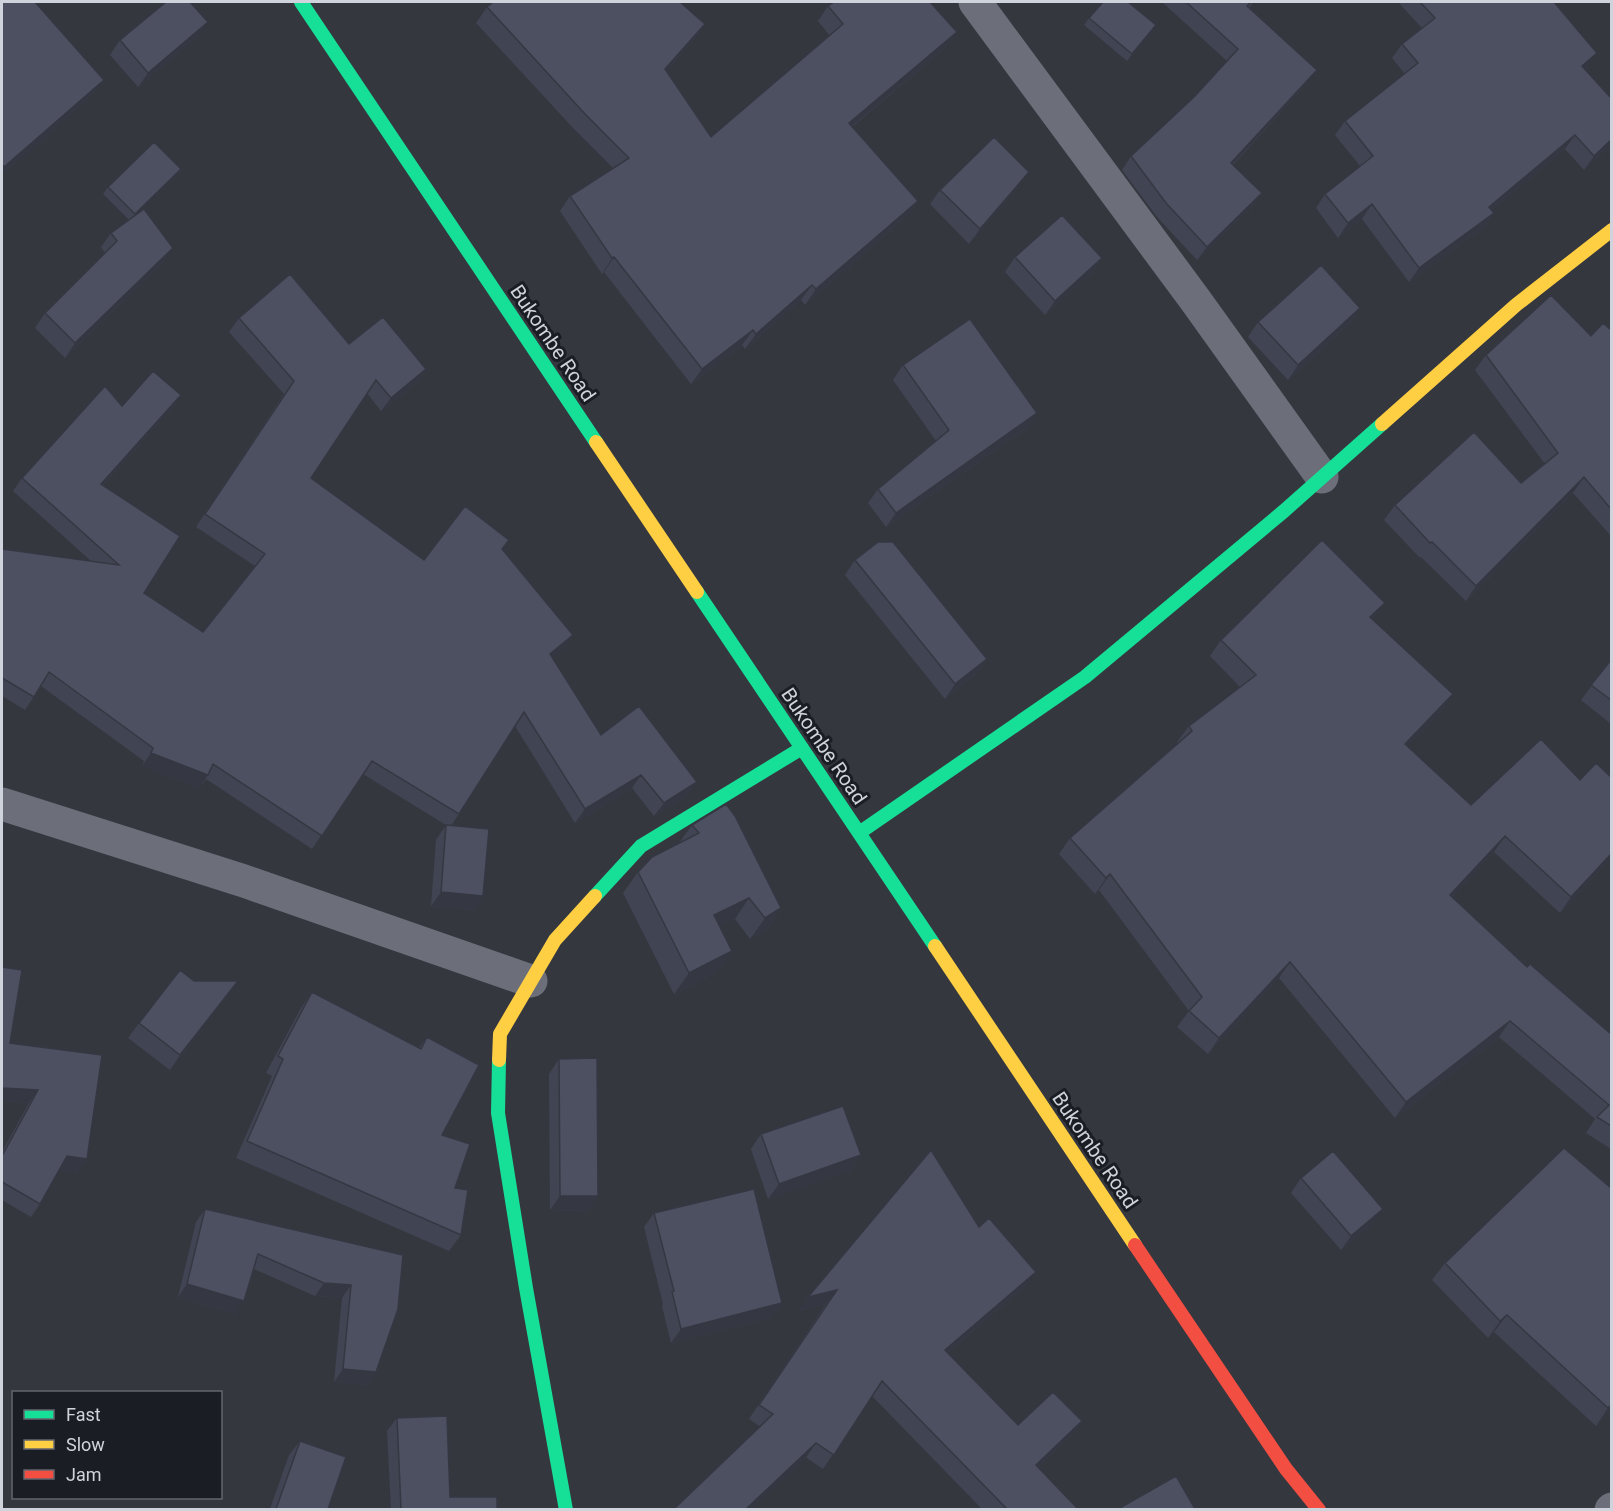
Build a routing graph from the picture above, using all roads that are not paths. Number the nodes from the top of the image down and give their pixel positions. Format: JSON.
{"nodes":[{"id":1,"x":301,"y":2,"type":"edge"},
{"id":2,"x":975,"y":2,"type":"edge"},
{"id":3,"x":1611,"y":230,"type":"edge"},
{"id":4,"x":1322,"y":477,"type":"junction"},
{"id":5,"x":802,"y":748,"type":"junction"},
{"id":6,"x":2,"y":804,"type":"edge"},
{"id":7,"x":859,"y":832,"type":"junction"},
{"id":8,"x":531,"y":981,"type":"junction"},
{"id":9,"x":566,"y":1509,"type":"edge"},
{"id":10,"x":1319,"y":1509,"type":"edge"}],
"edges":[{"from":1,"to":5,"type":"street","name":"Bukombe Road"},
{"from":2,"to":4,"type":"street"},
{"from":3,"to":4,"type":"street"},
{"from":4,"to":7,"type":"street"},
{"from":5,"to":7,"type":"street","name":"Bukombe Road"},
{"from":5,"to":8,"type":"street"},
{"from":6,"to":8,"type":"street"},
{"from":7,"to":10,"type":"street","name":"Bukombe Road"},
{"from":8,"to":9,"type":"street"}]}
